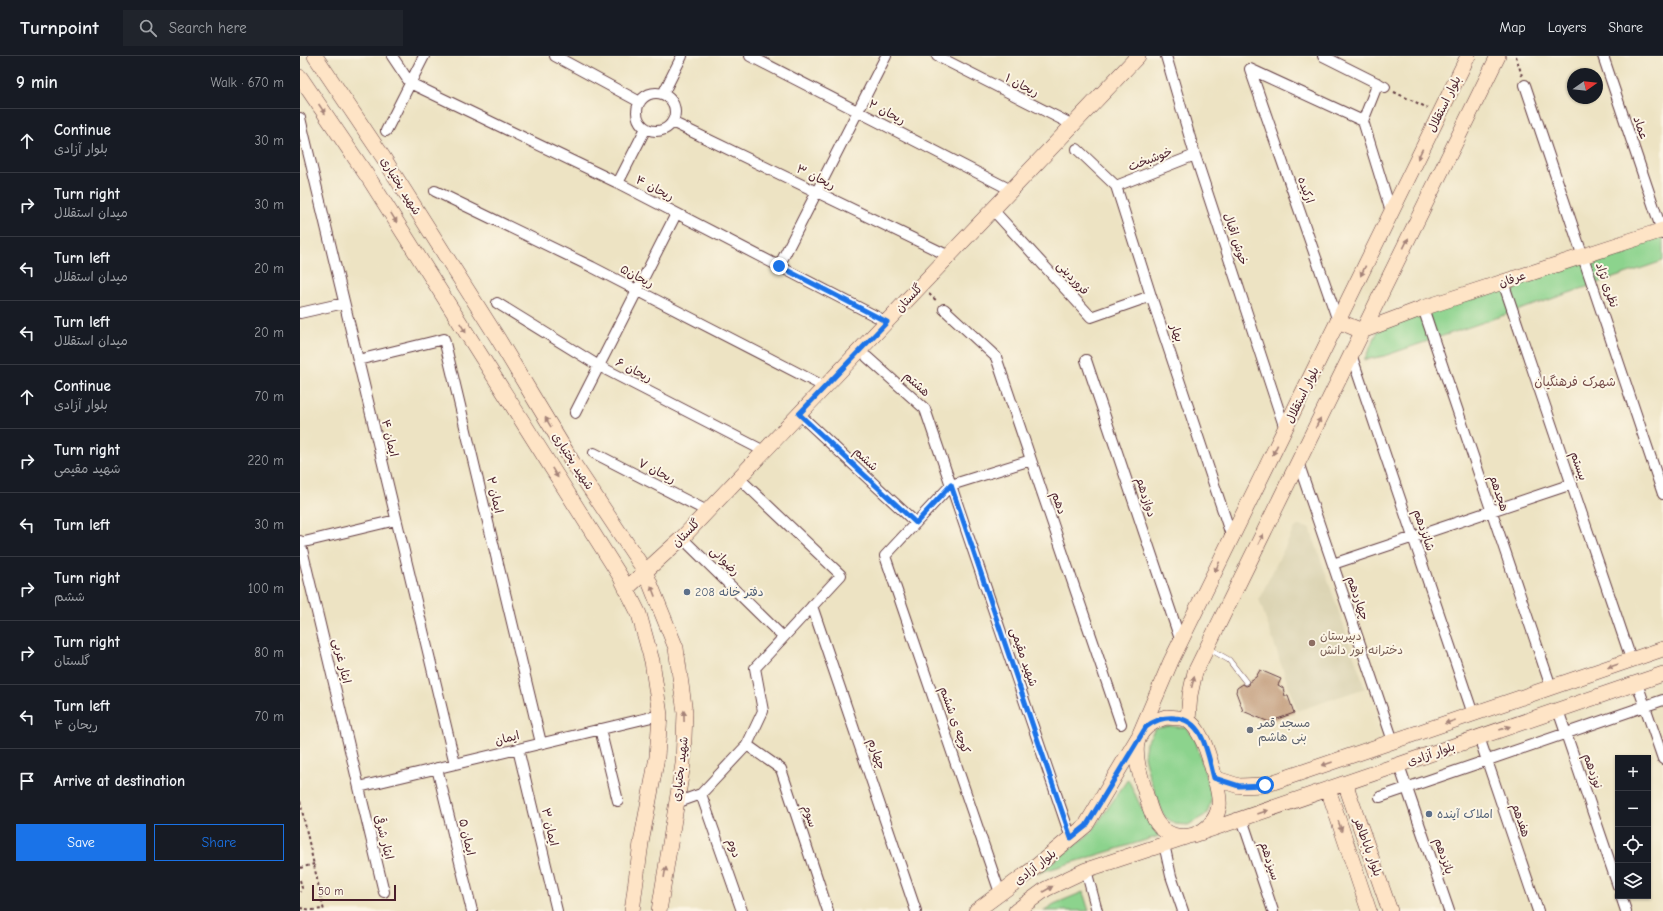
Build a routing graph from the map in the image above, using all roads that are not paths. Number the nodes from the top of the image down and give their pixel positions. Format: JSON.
{"nodes":[{"id":1,"x":316,"y":56,"type":"edge"},
{"id":2,"x":392,"y":56,"type":"edge"},
{"id":3,"x":424,"y":56,"type":"edge"},
{"id":4,"x":556,"y":56,"type":"edge"},
{"id":5,"x":682,"y":56,"type":"edge"},
{"id":6,"x":750,"y":56,"type":"edge"},
{"id":7,"x":886,"y":56,"type":"edge"},
{"id":8,"x":1138,"y":56,"type":"edge"},
{"id":9,"x":1166,"y":56,"type":"edge"},
{"id":10,"x":1323,"y":56,"type":"edge"},
{"id":11,"x":1468,"y":56,"type":"edge"},
{"id":12,"x":1498,"y":56,"type":"edge"},
{"id":13,"x":1603,"y":56,"type":"edge"},
{"id":14,"x":942,"y":57,"type":"edge"},
{"id":15,"x":300,"y":77,"type":"edge"},
{"id":16,"x":410,"y":83,"type":"junction"},
{"id":17,"x":1525,"y":85,"type":"road end"},
{"id":18,"x":663,"y":94,"type":"junction"},
{"id":19,"x":640,"y":102,"type":"junction"},
{"id":20,"x":858,"y":111,"type":"junction"},
{"id":21,"x":300,"y":118,"type":"edge"},
{"id":22,"x":1363,"y":121,"type":"junction"},
{"id":23,"x":672,"y":122,"type":"junction"},
{"id":24,"x":1073,"y":125,"type":"junction"},
{"id":25,"x":646,"y":128,"type":"junction"},
{"id":26,"x":386,"y":131,"type":"dead end"},
{"id":27,"x":1077,"y":149,"type":"dead end"},
{"id":28,"x":1195,"y":156,"type":"junction"},
{"id":29,"x":618,"y":183,"type":"junction"},
{"id":30,"x":400,"y":185,"type":"junction"},
{"id":31,"x":1116,"y":186,"type":"junction"},
{"id":32,"x":1011,"y":190,"type":"junction"},
{"id":33,"x":435,"y":191,"type":"dead end"},
{"id":34,"x":817,"y":192,"type":"junction"},
{"id":35,"x":382,"y":199,"type":"junction"},
{"id":36,"x":993,"y":210,"type":"junction"},
{"id":37,"x":1391,"y":212,"type":"junction"},
{"id":38,"x":676,"y":214,"type":"junction"},
{"id":39,"x":1663,"y":231,"type":"edge"},
{"id":40,"x":949,"y":256,"type":"junction"},
{"id":41,"x":1583,"y":256,"type":"junction"},
{"id":42,"x":779,"y":266,"type":"junction"},
{"id":43,"x":1503,"y":282,"type":"junction"},
{"id":44,"x":637,"y":291,"type":"junction"},
{"id":45,"x":1151,"y":296,"type":"junction"},
{"id":46,"x":344,"y":303,"type":"junction"},
{"id":47,"x":497,"y":303,"type":"dead end"},
{"id":48,"x":1423,"y":308,"type":"junction"},
{"id":49,"x":944,"y":309,"type":"road end"},
{"id":50,"x":300,"y":313,"type":"edge"},
{"id":51,"x":1338,"y":321,"type":"junction"},
{"id":52,"x":887,"y":322,"type":"junction"},
{"id":53,"x":1362,"y":331,"type":"junction"},
{"id":54,"x":1351,"y":354,"type":"junction"},
{"id":55,"x":867,"y":357,"type":"dead end"},
{"id":56,"x":358,"y":360,"type":"junction"},
{"id":57,"x":1086,"y":360,"type":"dead end"},
{"id":58,"x":599,"y":366,"type":"junction"},
{"id":59,"x":825,"y":387,"type":"junction"},
{"id":60,"x":576,"y":413,"type":"dead end"},
{"id":61,"x":799,"y":414,"type":"junction"},
{"id":62,"x":1285,"y":428,"type":"junction"},
{"id":63,"x":764,"y":451,"type":"junction"},
{"id":64,"x":594,"y":453,"type":"dead end"},
{"id":65,"x":1031,"y":460,"type":"junction"},
{"id":66,"x":1298,"y":462,"type":"junction"},
{"id":67,"x":739,"y":478,"type":"junction"},
{"id":68,"x":1572,"y":484,"type":"junction"},
{"id":69,"x":951,"y":485,"type":"junction"},
{"id":70,"x":1663,"y":494,"type":"edge"},
{"id":71,"x":707,"y":511,"type":"junction"},
{"id":72,"x":1492,"y":511,"type":"junction"},
{"id":73,"x":396,"y":520,"type":"junction"},
{"id":74,"x":916,"y":523,"type":"junction"},
{"id":75,"x":1413,"y":537,"type":"junction"},
{"id":76,"x":682,"y":538,"type":"junction"},
{"id":77,"x":1232,"y":538,"type":"junction"},
{"id":78,"x":300,"y":542,"type":"edge"},
{"id":79,"x":1333,"y":564,"type":"junction"},
{"id":80,"x":645,"y":571,"type":"junction"},
{"id":81,"x":626,"y":589,"type":"junction"},
{"id":82,"x":812,"y":606,"type":"junction"},
{"id":83,"x":783,"y":638,"type":"junction"},
{"id":84,"x":1181,"y":642,"type":"junction"},
{"id":85,"x":1207,"y":648,"type":"junction"},
{"id":86,"x":1663,"y":648,"type":"edge"},
{"id":87,"x":1631,"y":659,"type":"junction"},
{"id":88,"x":1663,"y":674,"type":"edge"},
{"id":89,"x":1246,"y":682,"type":"dead end"},
{"id":90,"x":1637,"y":683,"type":"junction"},
{"id":91,"x":1551,"y":687,"type":"junction"},
{"id":92,"x":1663,"y":700,"type":"edge"},
{"id":93,"x":1645,"y":706,"type":"junction"},
{"id":94,"x":1558,"y":710,"type":"junction"},
{"id":95,"x":1473,"y":714,"type":"junction"},
{"id":96,"x":660,"y":715,"type":"junction"},
{"id":97,"x":1188,"y":720,"type":"junction"},
{"id":98,"x":1121,"y":724,"type":"dead end"},
{"id":99,"x":600,"y":729,"type":"junction"},
{"id":100,"x":1566,"y":733,"type":"junction"},
{"id":101,"x":1139,"y":736,"type":"junction"},
{"id":102,"x":1479,"y":737,"type":"junction"},
{"id":103,"x":1393,"y":741,"type":"junction"},
{"id":104,"x":541,"y":743,"type":"junction"},
{"id":105,"x":747,"y":745,"type":"junction"},
{"id":106,"x":518,"y":749,"type":"junction"},
{"id":107,"x":1663,"y":759,"type":"edge"},
{"id":108,"x":1487,"y":760,"type":"junction"},
{"id":109,"x":455,"y":764,"type":"junction"},
{"id":110,"x":1399,"y":765,"type":"junction"},
{"id":111,"x":438,"y":768,"type":"junction"},
{"id":112,"x":1214,"y":778,"type":"junction"},
{"id":113,"x":1345,"y":783,"type":"junction"},
{"id":114,"x":359,"y":787,"type":"junction"},
{"id":115,"x":1407,"y":788,"type":"junction"},
{"id":116,"x":1328,"y":789,"type":"junction"},
{"id":117,"x":700,"y":794,"type":"junction"},
{"id":118,"x":1380,"y":797,"type":"dead end"},
{"id":119,"x":618,"y":801,"type":"dead end"},
{"id":120,"x":676,"y":803,"type":"junction"},
{"id":121,"x":1242,"y":819,"type":"junction"},
{"id":122,"x":1194,"y":835,"type":"junction"},
{"id":123,"x":1071,"y":838,"type":"junction"},
{"id":124,"x":1164,"y":844,"type":"junction"},
{"id":125,"x":1086,"y":870,"type":"junction"},
{"id":126,"x":1615,"y":877,"type":"edge"},
{"id":127,"x":384,"y":892,"type":"dead end"},
{"id":128,"x":1000,"y":893,"type":"junction"},
{"id":129,"x":1622,"y":899,"type":"edge"},
{"id":130,"x":472,"y":911,"type":"edge"},
{"id":131,"x":556,"y":911,"type":"edge"},
{"id":132,"x":632,"y":911,"type":"edge"},
{"id":133,"x":659,"y":911,"type":"edge"},
{"id":134,"x":742,"y":911,"type":"edge"},
{"id":135,"x":828,"y":911,"type":"edge"},
{"id":136,"x":916,"y":911,"type":"edge"},
{"id":137,"x":976,"y":911,"type":"edge"},
{"id":138,"x":1016,"y":911,"type":"edge"},
{"id":139,"x":1097,"y":911,"type":"edge"},
{"id":140,"x":1183,"y":911,"type":"edge"},
{"id":141,"x":1273,"y":911,"type":"edge"},
{"id":142,"x":1369,"y":911,"type":"edge"},
{"id":143,"x":1390,"y":911,"type":"edge"},
{"id":144,"x":1449,"y":911,"type":"edge"},
{"id":145,"x":1538,"y":911,"type":"edge"},
{"id":146,"x":1626,"y":911,"type":"edge"}],
"edges":[{"from":1,"to":30,"type":"main road","name":"شهید بختیاری"},
{"from":2,"to":16,"type":"street"},
{"from":3,"to":16,"type":"street"},
{"from":4,"to":19,"type":"street"},
{"from":5,"to":18,"type":"street"},
{"from":6,"to":20,"type":"street","name":"ریحان ۲"},
{"from":7,"to":20,"type":"street"},
{"from":8,"to":24,"type":"main road","name":"گلستان"},
{"from":9,"to":28,"type":"street","name":"خوش اقبال"},
{"from":10,"to":22,"type":"street"},
{"from":11,"to":37,"type":"main road","name":"بلوار استقلال","one_way":true},
{"from":53,"to":12,"type":"main road","one_way":true},
{"from":13,"to":39,"type":"street","name":"عماد"},
{"from":14,"to":24,"type":"street","name":"ریحان ۱"},
{"from":15,"to":35,"type":"main road","name":"شهید بختیاری","one_way":true},
{"from":16,"to":26,"type":"street"},
{"from":16,"to":29,"type":"street","name":"ریحان ۴"},
{"from":17,"to":41,"type":"street","name":"نظری نژاد"},
{"from":18,"to":19,"type":"street"},
{"from":18,"to":23,"type":"street"},
{"from":19,"to":25,"type":"street"},
{"from":20,"to":32,"type":"street","name":"ریحان ۲"},
{"from":20,"to":34,"type":"street"},
{"from":21,"to":46,"type":"street","name":"ایمان ۴"},
{"from":22,"to":37,"type":"street"},
{"from":22,"to":51,"type":"street","name":"ارکیده"},
{"from":23,"to":25,"type":"street"},
{"from":23,"to":34,"type":"street","name":"ریحان ۳"},
{"from":24,"to":32,"type":"main road","name":"گلستان"},
{"from":25,"to":29,"type":"street"},
{"from":27,"to":31,"type":"street","name":"بهار"},
{"from":28,"to":31,"type":"street","name":"خوشبخت"},
{"from":28,"to":62,"type":"street","name":"خوش اقبال"},
{"from":29,"to":38,"type":"street","name":"ریحان ۴"},
{"from":30,"to":35,"type":"main road"},
{"from":80,"to":30,"type":"main road","name":"شهید بختیاری","one_way":true},
{"from":31,"to":45,"type":"street","name":"بهار"},
{"from":32,"to":36,"type":"main road","name":"گلستان"},
{"from":33,"to":44,"type":"street","name":"ریحان۵"},
{"from":34,"to":40,"type":"street","name":"ریحان ۳"},
{"from":34,"to":42,"type":"street"},
{"from":35,"to":81,"type":"main road","name":"شهید بختیاری","one_way":true},
{"from":36,"to":40,"type":"main road","name":"گلستان"},
{"from":36,"to":45,"type":"street","name":"فروردینی"},
{"from":37,"to":51,"type":"main road","name":"بلوار استقلال","one_way":true},
{"from":38,"to":42,"type":"street","name":"ریحان ۴"},
{"from":38,"to":44,"type":"street"},
{"from":39,"to":41,"type":"main road","name":"عرفان"},
{"from":40,"to":52,"type":"main road","name":"گلستان"},
{"from":41,"to":43,"type":"main road","name":"عرفان"},
{"from":41,"to":70,"type":"street","name":"نظری نژاد"},
{"from":42,"to":52,"type":"street","name":"ریحان ۴"},
{"from":43,"to":48,"type":"main road","name":"عرفان"},
{"from":43,"to":68,"type":"street","name":"بیستم"},
{"from":44,"to":58,"type":"street"},
{"from":44,"to":59,"type":"street","name":"ریحان۵"},
{"from":45,"to":77,"type":"street","name":"بهار"},
{"from":46,"to":50,"type":"street"},
{"from":46,"to":56,"type":"street","name":"ایمان ۴"},
{"from":47,"to":58,"type":"street","name":"ریحان ۶"},
{"from":48,"to":53,"type":"main road","name":"عرفان"},
{"from":48,"to":72,"type":"street","name":"هجدهم"},
{"from":49,"to":65,"type":"street","name":"دهم"},
{"from":51,"to":53,"type":"main road"},
{"from":51,"to":62,"type":"main road","name":"بلوار استقلال"},
{"from":52,"to":59,"type":"main road","name":"گلستان"},
{"from":53,"to":54,"type":"main road"},
{"from":66,"to":54,"type":"main road","one_way":true},
{"from":54,"to":75,"type":"street","name":"شانزدهم"},
{"from":55,"to":69,"type":"street","name":"هشتم"},
{"from":56,"to":73,"type":"street","name":"ایمان ۴"},
{"from":56,"to":104,"type":"street","name":"ایمان ۲"},
{"from":57,"to":84,"type":"street","name":"دوازدهم"},
{"from":58,"to":60,"type":"street"},
{"from":58,"to":63,"type":"street","name":"ریحان ۶"},
{"from":59,"to":61,"type":"main road","name":"گلستان"},
{"from":61,"to":63,"type":"main road","name":"گلستان"},
{"from":61,"to":74,"type":"street","name":"ششم"},
{"from":62,"to":77,"type":"main road","name":"بلوار استقلال","one_way":true},
{"from":63,"to":67,"type":"main road","name":"گلستان"},
{"from":64,"to":71,"type":"street","name":"ریحان ۷"},
{"from":65,"to":69,"type":"street"},
{"from":65,"to":98,"type":"street","name":"دهم"},
{"from":66,"to":79,"type":"street","name":"چهاردهم"},
{"from":85,"to":66,"type":"main road","one_way":true},
{"from":67,"to":71,"type":"main road","name":"گلستان"},
{"from":67,"to":82,"type":"street"},
{"from":68,"to":72,"type":"street"},
{"from":68,"to":87,"type":"street","name":"بیستم"},
{"from":69,"to":74,"type":"street"},
{"from":69,"to":123,"type":"street","name":"شهید مقیمی"},
{"from":71,"to":76,"type":"main road","name":"گلستان"},
{"from":72,"to":75,"type":"street"},
{"from":72,"to":91,"type":"street","name":"هجدهم"},
{"from":73,"to":78,"type":"street"},
{"from":73,"to":109,"type":"street","name":"ایمان ۴"},
{"from":74,"to":128,"type":"street","name":"کوچه ی ششم"},
{"from":75,"to":79,"type":"street"},
{"from":75,"to":95,"type":"street","name":"شانزدهم"},
{"from":76,"to":80,"type":"main road","name":"گلستان"},
{"from":76,"to":83,"type":"street","name":"رضوانی"},
{"from":77,"to":84,"type":"main road","name":"بلوار استقلال","one_way":true},
{"from":78,"to":114,"type":"street","name":"ایثار غربی"},
{"from":79,"to":103,"type":"street","name":"چهاردهم"},
{"from":80,"to":81,"type":"main road","name":"گلستان"},
{"from":120,"to":80,"type":"main road","name":"شهید بختیاری","one_way":true},
{"from":81,"to":96,"type":"main road","name":"شهید بختیاری"},
{"from":82,"to":83,"type":"street"},
{"from":82,"to":136,"type":"street","name":"چهارم"},
{"from":83,"to":105,"type":"street"},
{"from":84,"to":101,"type":"main road","name":"بلوار استقلال"},
{"from":85,"to":89,"type":"lane"},
{"from":97,"to":85,"type":"main road","one_way":true},
{"from":86,"to":87,"type":"main road","name":"بلوار آزادی"},
{"from":87,"to":91,"type":"main road","name":"بلوار آزادی","one_way":true},
{"from":88,"to":90,"type":"main road","name":"بلوار آزادی"},
{"from":90,"to":93,"type":"street"},
{"from":90,"to":94,"type":"main road","name":"بلوار آزادی"},
{"from":91,"to":95,"type":"main road","name":"بلوار آزادی"},
{"from":92,"to":93,"type":"street"},
{"from":93,"to":100,"type":"street"},
{"from":93,"to":107,"type":"street"},
{"from":94,"to":100,"type":"street","name":"نوزدهم"},
{"from":102,"to":94,"type":"main road","name":"بلوار آزادی","one_way":true},
{"from":95,"to":103,"type":"main road","name":"بلوار آزادی","one_way":true},
{"from":96,"to":99,"type":"street","name":"ایمان"},
{"from":96,"to":132,"type":"main road","name":"شهید بختیاری"},
{"from":97,"to":101,"type":"main road"},
{"from":97,"to":112,"type":"main road"},
{"from":99,"to":104,"type":"street","name":"ایمان"},
{"from":99,"to":119,"type":"street"},
{"from":100,"to":108,"type":"street"},
{"from":100,"to":126,"type":"street","name":"نوزدهم"},
{"from":101,"to":122,"type":"main road"},
{"from":101,"to":123,"type":"main road","name":"بلوار آزادی"},
{"from":102,"to":108,"type":"street","name":"هفدهم"},
{"from":102,"to":110,"type":"main road","name":"بلوار آزادی"},
{"from":103,"to":112,"type":"main road","name":"بلوار آزادی","one_way":true},
{"from":104,"to":106,"type":"street","name":"ایمان"},
{"from":105,"to":117,"type":"street"},
{"from":105,"to":135,"type":"street","name":"سوم"},
{"from":106,"to":109,"type":"street","name":"ایمان"},
{"from":106,"to":131,"type":"street","name":"ایمان ۳"},
{"from":108,"to":115,"type":"street"},
{"from":108,"to":145,"type":"street","name":"هفدهم"},
{"from":109,"to":111,"type":"street","name":"ایمان"},
{"from":110,"to":113,"type":"main road","name":"بلوار آزادی"},
{"from":110,"to":115,"type":"street","name":"پانزدهم"},
{"from":111,"to":114,"type":"street","name":"ایمان"},
{"from":111,"to":130,"type":"street","name":"ایمان ۵"},
{"from":112,"to":122,"type":"main road"},
{"from":113,"to":116,"type":"main road","name":"بلوار آزادی"},
{"from":113,"to":143,"type":"main road","name":"بلوار باباطاهر"},
{"from":114,"to":127,"type":"street","name":"ایثار شرقی"},
{"from":115,"to":118,"type":"street"},
{"from":115,"to":144,"type":"street","name":"پانزدهم"},
{"from":121,"to":116,"type":"main road","name":"بلوار آزادی","one_way":true},
{"from":116,"to":142,"type":"main road","name":"بلوار باباطاهر","one_way":true},
{"from":117,"to":120,"type":"street"},
{"from":117,"to":134,"type":"street","name":"دوم"},
{"from":133,"to":120,"type":"main road","name":"شهید بختیاری","one_way":true},
{"from":121,"to":122,"type":"main road","name":"بلوار آزادی"},
{"from":121,"to":141,"type":"street","name":"سیزدهم"},
{"from":122,"to":124,"type":"main road","name":"بلوار آزادی"},
{"from":123,"to":128,"type":"main road","name":"بلوار آزادی"},
{"from":124,"to":125,"type":"main road","name":"بلوار آزادی"},
{"from":124,"to":140,"type":"street"},
{"from":138,"to":125,"type":"main road","name":"بلوار آزادی","one_way":true},
{"from":125,"to":139,"type":"street"},
{"from":128,"to":137,"type":"main road","name":"بلوار آزادی"},
{"from":129,"to":146,"type":"street"}]}
